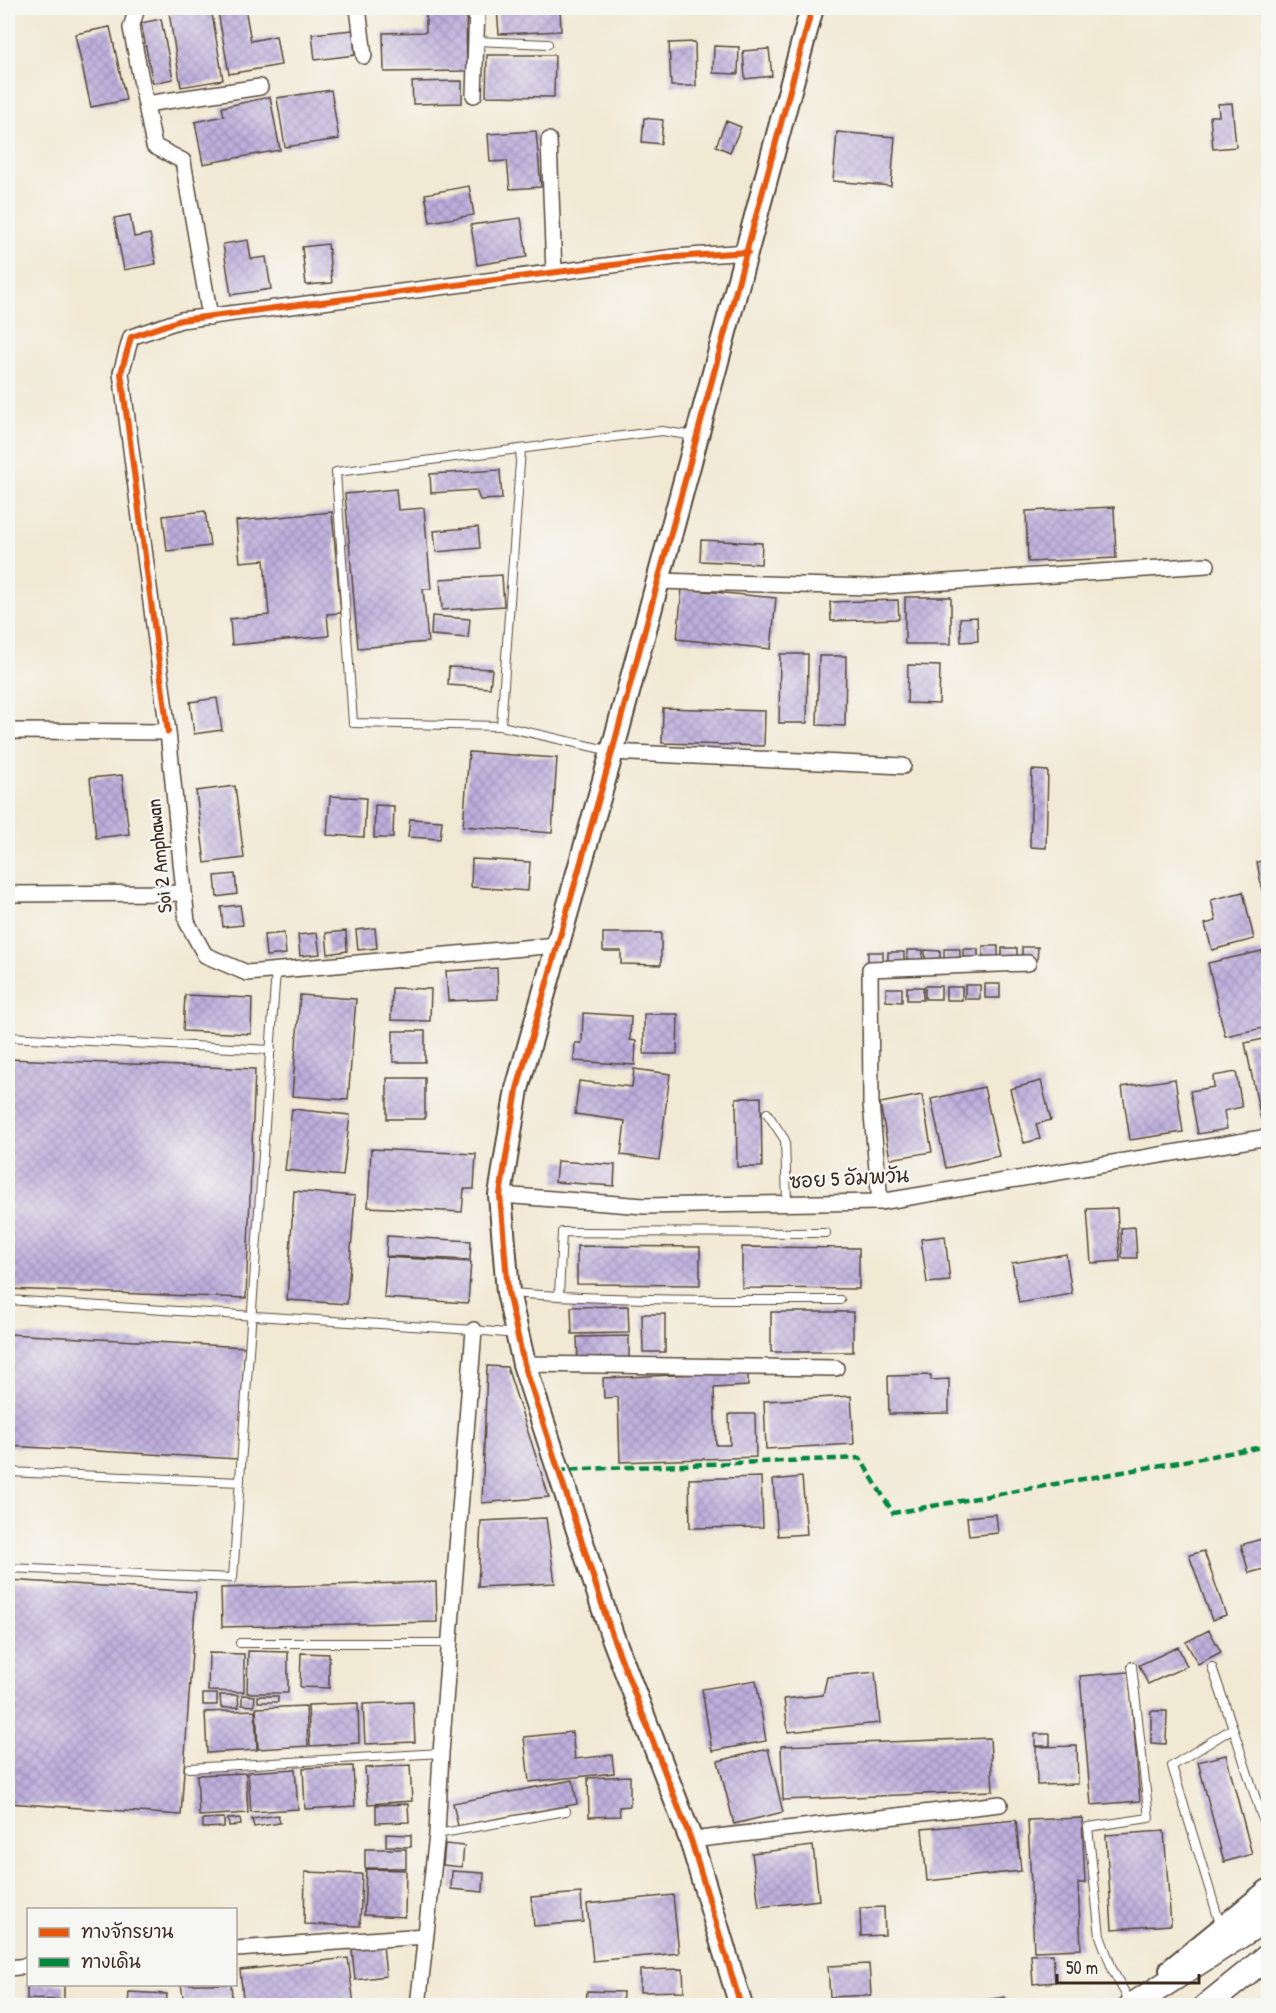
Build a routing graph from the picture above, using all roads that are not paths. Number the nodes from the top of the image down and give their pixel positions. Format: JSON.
{"nodes":[{"id":1,"x":137,"y":8,"type":"edge"},
{"id":2,"x":358,"y":8,"type":"edge"},
{"id":3,"x":477,"y":8,"type":"edge"},
{"id":4,"x":812,"y":8,"type":"edge"},
{"id":5,"x":476,"y":41,"type":"junction"},
{"id":6,"x":548,"y":44,"type":"dead end"},
{"id":7,"x":364,"y":56,"type":"dead end"},
{"id":8,"x":260,"y":87,"type":"dead end"},
{"id":9,"x":474,"y":95,"type":"dead end"},
{"id":10,"x":146,"y":104,"type":"junction"},
{"id":11,"x":549,"y":140,"type":"dead end"},
{"id":12,"x":748,"y":252,"type":"junction"},
{"id":13,"x":554,"y":273,"type":"junction"},
{"id":14,"x":210,"y":317,"type":"junction"},
{"id":15,"x":698,"y":436,"type":"junction"},
{"id":16,"x":521,"y":449,"type":"junction"},
{"id":17,"x":1207,"y":565,"type":"dead end"},
{"id":18,"x":657,"y":581,"type":"junction"},
{"id":19,"x":501,"y":726,"type":"junction"},
{"id":20,"x":8,"y":731,"type":"edge"},
{"id":21,"x":168,"y":732,"type":"junction"},
{"id":22,"x":612,"y":752,"type":"junction"},
{"id":23,"x":903,"y":766,"type":"dead end"},
{"id":24,"x":184,"y":893,"type":"junction"},
{"id":25,"x":8,"y":894,"type":"edge"},
{"id":26,"x":557,"y":945,"type":"junction"},
{"id":27,"x":1028,"y":963,"type":"dead end"},
{"id":28,"x":276,"y":970,"type":"junction"},
{"id":29,"x":8,"y":1037,"type":"edge"},
{"id":30,"x":271,"y":1050,"type":"junction"},
{"id":31,"x":767,"y":1113,"type":"dead end"},
{"id":32,"x":1269,"y":1137,"type":"edge"},
{"id":33,"x":500,"y":1195,"type":"junction"},
{"id":34,"x":880,"y":1202,"type":"junction"},
{"id":35,"x":787,"y":1203,"type":"junction"},
{"id":36,"x":826,"y":1233,"type":"dead end"},
{"id":37,"x":508,"y":1292,"type":"junction"},
{"id":38,"x":559,"y":1296,"type":"junction"},
{"id":39,"x":8,"y":1300,"type":"edge"},
{"id":40,"x":840,"y":1300,"type":"dead end"},
{"id":41,"x":252,"y":1316,"type":"junction"},
{"id":42,"x":474,"y":1330,"type":"junction"},
{"id":43,"x":518,"y":1335,"type":"junction"},
{"id":44,"x":524,"y":1364,"type":"junction"},
{"id":45,"x":836,"y":1368,"type":"dead end"},
{"id":46,"x":8,"y":1472,"type":"edge"},
{"id":47,"x":240,"y":1482,"type":"junction"},
{"id":48,"x":8,"y":1568,"type":"edge"},
{"id":49,"x":240,"y":1643,"type":"dead end"},
{"id":50,"x":449,"y":1643,"type":"junction"},
{"id":51,"x":1132,"y":1666,"type":"dead end"},
{"id":52,"x":1212,"y":1667,"type":"dead end"},
{"id":53,"x":1233,"y":1728,"type":"junction"},
{"id":54,"x":441,"y":1753,"type":"junction"},
{"id":55,"x":189,"y":1768,"type":"dead end"},
{"id":56,"x":1000,"y":1804,"type":"dead end"},
{"id":57,"x":566,"y":1811,"type":"dead end"},
{"id":58,"x":437,"y":1834,"type":"junction"},
{"id":59,"x":1269,"y":1836,"type":"edge"},
{"id":60,"x":691,"y":1840,"type":"junction"},
{"id":61,"x":1269,"y":1892,"type":"edge"},
{"id":62,"x":1269,"y":1918,"type":"edge"},
{"id":63,"x":1221,"y":1929,"type":"junction"},
{"id":64,"x":425,"y":1936,"type":"junction"},
{"id":65,"x":237,"y":1948,"type":"edge"},
{"id":66,"x":1269,"y":1956,"type":"edge"},
{"id":67,"x":27,"y":1966,"type":"edge"},
{"id":68,"x":8,"y":1968,"type":"edge"},
{"id":69,"x":1130,"y":2005,"type":"edge"},
{"id":70,"x":418,"y":2006,"type":"edge"},
{"id":71,"x":741,"y":2006,"type":"edge"},
{"id":72,"x":1206,"y":2006,"type":"edge"}],
"edges":[{"from":1,"to":10,"type":"street"},
{"from":2,"to":7,"type":"street"},
{"from":3,"to":5,"type":"street"},
{"from":4,"to":12,"type":"street"},
{"from":5,"to":6,"type":"lane"},
{"from":5,"to":9,"type":"street"},
{"from":8,"to":10,"type":"street"},
{"from":10,"to":14,"type":"street"},
{"from":11,"to":13,"type":"street"},
{"from":12,"to":13,"type":"street"},
{"from":12,"to":15,"type":"street"},
{"from":13,"to":14,"type":"street"},
{"from":14,"to":21,"type":"street","name":"Soi 2 Amphawan"},
{"from":15,"to":16,"type":"lane"},
{"from":15,"to":18,"type":"street"},
{"from":16,"to":19,"type":"lane"},
{"from":16,"to":19,"type":"lane"},
{"from":17,"to":18,"type":"street"},
{"from":18,"to":22,"type":"street"},
{"from":19,"to":22,"type":"lane"},
{"from":20,"to":21,"type":"street"},
{"from":21,"to":24,"type":"street","name":"Soi 2 Amphawan"},
{"from":22,"to":23,"type":"street"},
{"from":22,"to":26,"type":"street"},
{"from":24,"to":25,"type":"street"},
{"from":24,"to":28,"type":"street","name":"Soi 2 Amphawan"},
{"from":26,"to":28,"type":"street","name":"Soi 2 Amphawan"},
{"from":26,"to":33,"type":"street"},
{"from":27,"to":34,"type":"street"},
{"from":28,"to":30,"type":"lane"},
{"from":29,"to":30,"type":"lane"},
{"from":30,"to":41,"type":"lane"},
{"from":31,"to":35,"type":"lane"},
{"from":32,"to":34,"type":"street","name":"ซอย 5 อัมพวัน"},
{"from":33,"to":35,"type":"street","name":"ซอย 5 อัมพวัน"},
{"from":33,"to":37,"type":"street"},
{"from":34,"to":35,"type":"street","name":"ซอย 5 อัมพวัน"},
{"from":36,"to":38,"type":"lane"},
{"from":37,"to":38,"type":"lane"},
{"from":37,"to":43,"type":"street"},
{"from":38,"to":40,"type":"lane"},
{"from":39,"to":41,"type":"lane"},
{"from":41,"to":42,"type":"lane"},
{"from":41,"to":47,"type":"lane"},
{"from":42,"to":43,"type":"lane"},
{"from":42,"to":50,"type":"street"},
{"from":43,"to":44,"type":"street"},
{"from":44,"to":45,"type":"street"},
{"from":44,"to":60,"type":"street"},
{"from":46,"to":47,"type":"lane"},
{"from":47,"to":48,"type":"lane"},
{"from":49,"to":50,"type":"lane"},
{"from":50,"to":54,"type":"street"},
{"from":51,"to":69,"type":"lane"},
{"from":52,"to":53,"type":"lane"},
{"from":53,"to":59,"type":"lane"},
{"from":53,"to":63,"type":"lane"},
{"from":54,"to":55,"type":"lane"},
{"from":54,"to":58,"type":"street"},
{"from":56,"to":60,"type":"street"},
{"from":57,"to":58,"type":"lane"},
{"from":58,"to":64,"type":"street"},
{"from":60,"to":71,"type":"street"},
{"from":61,"to":63,"type":"street"},
{"from":62,"to":69,"type":"main road"},
{"from":63,"to":69,"type":"street"},
{"from":64,"to":65,"type":"street"},
{"from":64,"to":70,"type":"street"},
{"from":66,"to":72,"type":"main road"},
{"from":67,"to":68,"type":"street"}]}
